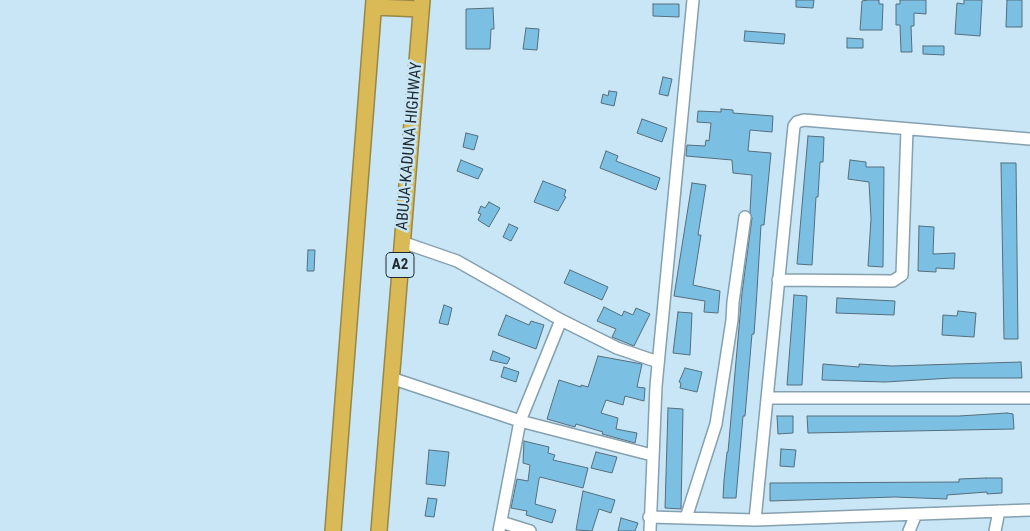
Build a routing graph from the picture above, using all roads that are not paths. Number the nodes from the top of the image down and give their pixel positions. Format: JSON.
{"nodes":[{"id":1,"x":693,"y":0,"type":"edge"},
{"id":2,"x":374,"y":4,"type":"edge"},
{"id":3,"x":421,"y":5,"type":"edge"},
{"id":4,"x":908,"y":129,"type":"junction"},
{"id":5,"x":1030,"y":140,"type":"edge"},
{"id":6,"x":745,"y":217,"type":"dead end"},
{"id":7,"x":402,"y":242,"type":"junction"},
{"id":8,"x":778,"y":280,"type":"junction"},
{"id":9,"x":561,"y":320,"type":"junction"},
{"id":10,"x":658,"y":362,"type":"junction"},
{"id":11,"x":392,"y":378,"type":"junction"},
{"id":12,"x":767,"y":398,"type":"junction"},
{"id":13,"x":1030,"y":398,"type":"edge"},
{"id":14,"x":520,"y":421,"type":"junction"},
{"id":15,"x":652,"y":455,"type":"junction"},
{"id":16,"x":1030,"y":510,"type":"edge"},
{"id":17,"x":999,"y":511,"type":"junction"},
{"id":18,"x":916,"y":514,"type":"junction"},
{"id":19,"x":649,"y":517,"type":"junction"},
{"id":20,"x":686,"y":518,"type":"junction"},
{"id":21,"x":755,"y":520,"type":"junction"},
{"id":22,"x":500,"y":526,"type":"edge"},
{"id":23,"x":334,"y":531,"type":"edge"},
{"id":24,"x":380,"y":531,"type":"edge"},
{"id":25,"x":530,"y":531,"type":"edge"},
{"id":26,"x":650,"y":531,"type":"edge"},
{"id":27,"x":909,"y":531,"type":"edge"},
{"id":28,"x":995,"y":531,"type":"edge"}],
"edges":[{"from":1,"to":10,"type":"street"},
{"from":2,"to":3,"type":"highway"},
{"from":2,"to":23,"type":"highway"},
{"from":3,"to":7,"type":"highway","name":"ABUJA-KADUNA HIGHWAY","number":"A2"},
{"from":4,"to":5,"type":"street"},
{"from":4,"to":8,"type":"street"},
{"from":4,"to":8,"type":"street"},
{"from":6,"to":20,"type":"street"},
{"from":7,"to":9,"type":"street"},
{"from":7,"to":11,"type":"highway","name":"ABUJA-KADUNA HIGHWAY","number":"A2"},
{"from":8,"to":12,"type":"street"},
{"from":9,"to":10,"type":"street"},
{"from":9,"to":14,"type":"street"},
{"from":10,"to":15,"type":"street"},
{"from":11,"to":14,"type":"street"},
{"from":11,"to":24,"type":"highway","name":"ABUJA-KADUNA HIGHWAY","number":"A2"},
{"from":12,"to":13,"type":"street"},
{"from":12,"to":21,"type":"street"},
{"from":14,"to":15,"type":"street"},
{"from":14,"to":22,"type":"street"},
{"from":15,"to":19,"type":"street"},
{"from":16,"to":17,"type":"street"},
{"from":17,"to":18,"type":"street"},
{"from":17,"to":28,"type":"street"},
{"from":18,"to":21,"type":"street"},
{"from":18,"to":27,"type":"street"},
{"from":19,"to":20,"type":"street"},
{"from":19,"to":26,"type":"street"},
{"from":20,"to":21,"type":"street"},
{"from":22,"to":25,"type":"street"}]}
